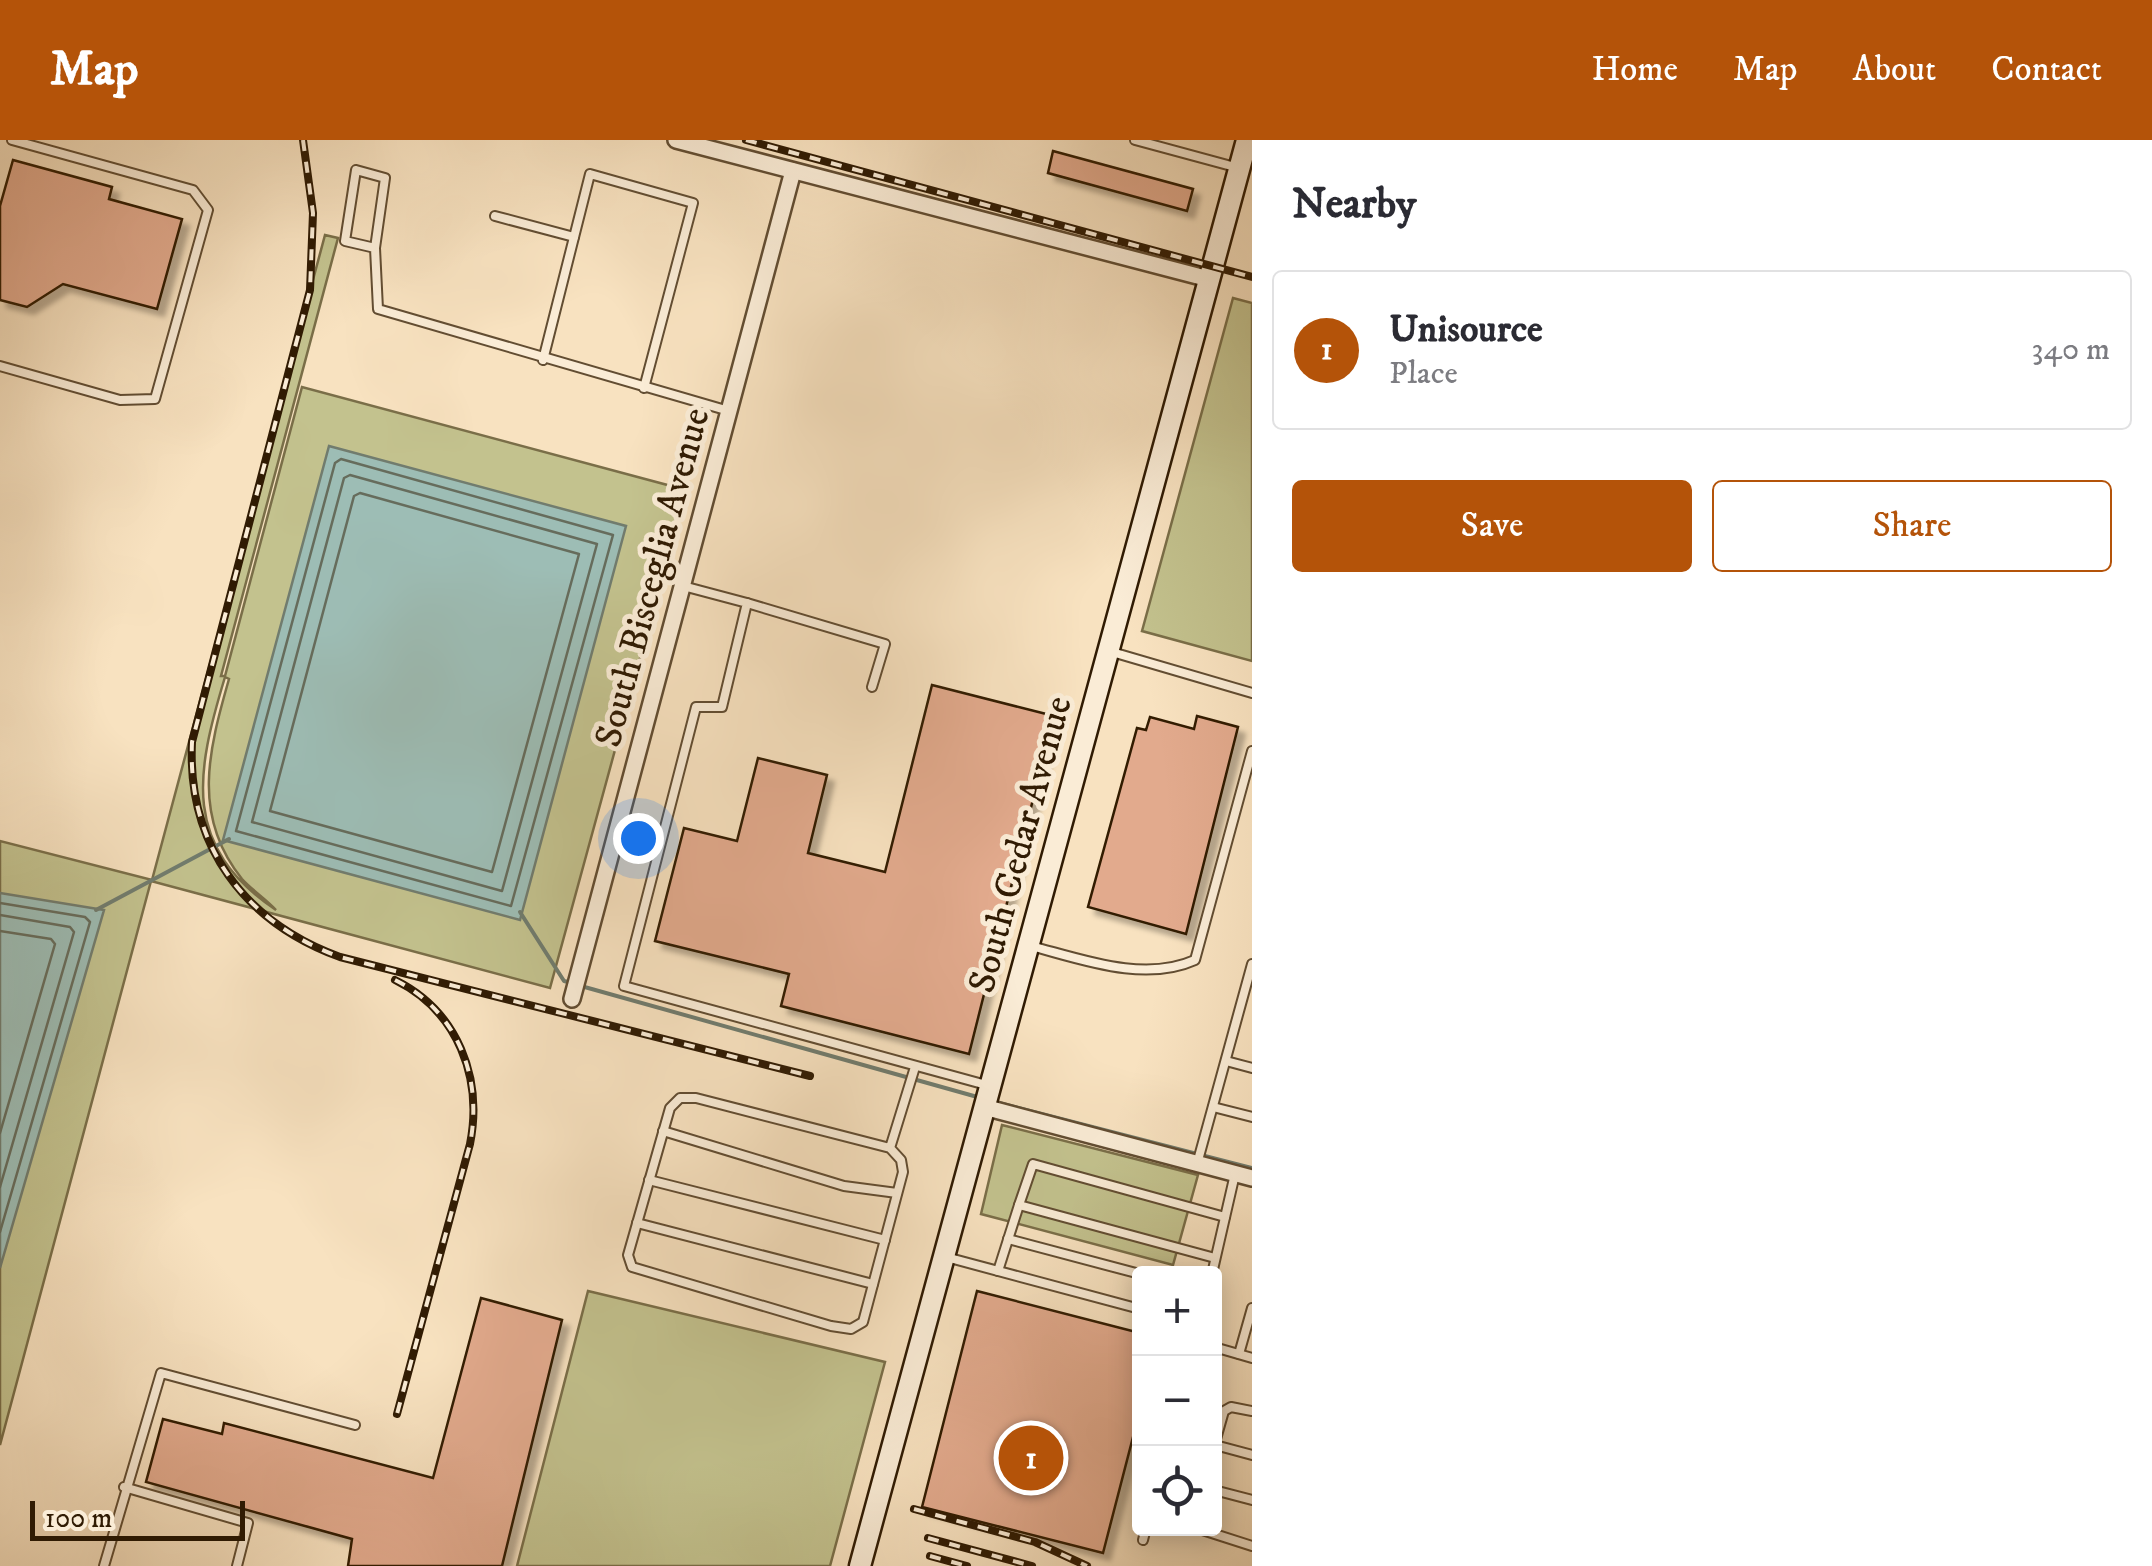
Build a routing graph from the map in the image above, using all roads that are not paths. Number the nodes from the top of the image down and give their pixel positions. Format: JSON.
{"nodes":[{"id":1,"x":12,"y":140,"type":"edge"},
{"id":2,"x":676,"y":140,"type":"edge"},
{"id":3,"x":1135,"y":140,"type":"edge"},
{"id":4,"x":1246,"y":140,"type":"edge"},
{"id":5,"x":1240,"y":169,"type":"junction"},
{"id":6,"x":794,"y":171,"type":"junction"},
{"id":7,"x":495,"y":216,"type":"dead end"},
{"id":8,"x":574,"y":237,"type":"junction"},
{"id":9,"x":375,"y":248,"type":"junction"},
{"id":10,"x":1209,"y":279,"type":"junction"},
{"id":11,"x":542,"y":360,"type":"junction"},
{"id":12,"x":0,"y":366,"type":"edge"},
{"id":13,"x":644,"y":388,"type":"junction"},
{"id":14,"x":729,"y":411,"type":"junction"},
{"id":15,"x":682,"y":586,"type":"junction"},
{"id":16,"x":747,"y":603,"type":"junction"},
{"id":17,"x":1108,"y":650,"type":"junction"},
{"id":18,"x":872,"y":687,"type":"dead end"},
{"id":19,"x":1252,"y":692,"type":"edge"},
{"id":20,"x":1252,"y":751,"type":"edge"},
{"id":21,"x":1028,"y":945,"type":"junction"},
{"id":22,"x":1252,"y":964,"type":"edge"},
{"id":23,"x":572,"y":999,"type":"dead end"},
{"id":24,"x":1226,"y":1061,"type":"junction"},
{"id":25,"x":915,"y":1066,"type":"junction"},
{"id":26,"x":1252,"y":1068,"type":"edge"},
{"id":27,"x":990,"y":1086,"type":"junction"},
{"id":28,"x":1213,"y":1107,"type":"junction"},
{"id":29,"x":984,"y":1108,"type":"junction"},
{"id":30,"x":1252,"y":1117,"type":"edge"},
{"id":31,"x":663,"y":1131,"type":"junction"},
{"id":32,"x":890,"y":1148,"type":"junction"},
{"id":33,"x":1197,"y":1164,"type":"junction"},
{"id":34,"x":1244,"y":1176,"type":"edge"},
{"id":35,"x":649,"y":1180,"type":"junction"},
{"id":36,"x":897,"y":1193,"type":"junction"},
{"id":37,"x":1019,"y":1205,"type":"junction"},
{"id":38,"x":1225,"y":1217,"type":"junction"},
{"id":39,"x":637,"y":1223,"type":"junction"},
{"id":40,"x":1008,"y":1239,"type":"junction"},
{"id":41,"x":885,"y":1240,"type":"junction"},
{"id":42,"x":943,"y":1256,"type":"junction"},
{"id":43,"x":1215,"y":1258,"type":"junction"},
{"id":44,"x":1214,"y":1266,"type":"edge"},
{"id":45,"x":998,"y":1271,"type":"junction"},
{"id":46,"x":1132,"y":1272,"type":"edge"},
{"id":47,"x":873,"y":1284,"type":"junction"},
{"id":48,"x":1132,"y":1307,"type":"edge"},
{"id":49,"x":1252,"y":1308,"type":"edge"},
{"id":50,"x":1222,"y":1349,"type":"edge"},
{"id":51,"x":1240,"y":1354,"type":"junction"},
{"id":52,"x":1252,"y":1358,"type":"edge"},
{"id":53,"x":1252,"y":1412,"type":"edge"},
{"id":54,"x":1222,"y":1419,"type":"edge"},
{"id":55,"x":355,"y":1426,"type":"dead end"},
{"id":56,"x":1222,"y":1448,"type":"edge"},
{"id":57,"x":1252,"y":1455,"type":"edge"},
{"id":58,"x":124,"y":1488,"type":"junction"},
{"id":59,"x":1222,"y":1492,"type":"edge"},
{"id":60,"x":1252,"y":1500,"type":"edge"},
{"id":61,"x":1144,"y":1536,"type":"edge"},
{"id":62,"x":1221,"y":1536,"type":"edge"},
{"id":63,"x":1143,"y":1540,"type":"dead end"},
{"id":64,"x":1252,"y":1546,"type":"edge"},
{"id":65,"x":104,"y":1566,"type":"edge"},
{"id":66,"x":237,"y":1566,"type":"edge"},
{"id":67,"x":860,"y":1566,"type":"edge"}],
"edges":[{"from":1,"to":12,"type":"lane"},
{"from":2,"to":6,"type":"street"},
{"from":3,"to":5,"type":"lane"},
{"from":4,"to":5,"type":"main road","name":"South Cedar Avenue"},
{"from":5,"to":10,"type":"main road","name":"South Cedar Avenue"},
{"from":6,"to":10,"type":"street"},
{"from":6,"to":14,"type":"street","name":"South Bisceglia Avenue"},
{"from":7,"to":8,"type":"lane"},
{"from":8,"to":11,"type":"lane"},
{"from":8,"to":13,"type":"lane"},
{"from":9,"to":9,"type":"lane"},
{"from":9,"to":11,"type":"lane"},
{"from":10,"to":17,"type":"main road","name":"South Cedar Avenue"},
{"from":11,"to":13,"type":"lane"},
{"from":13,"to":14,"type":"lane"},
{"from":14,"to":15,"type":"street","name":"South Bisceglia Avenue"},
{"from":15,"to":16,"type":"lane"},
{"from":15,"to":23,"type":"street","name":"South Bisceglia Avenue"},
{"from":16,"to":18,"type":"lane"},
{"from":16,"to":25,"type":"lane"},
{"from":17,"to":19,"type":"lane"},
{"from":17,"to":21,"type":"main road","name":"South Cedar Avenue"},
{"from":20,"to":21,"type":"lane"},
{"from":21,"to":27,"type":"main road","name":"South Cedar Avenue"},
{"from":22,"to":24,"type":"lane"},
{"from":24,"to":26,"type":"lane"},
{"from":24,"to":28,"type":"lane"},
{"from":25,"to":27,"type":"lane"},
{"from":25,"to":32,"type":"lane"},
{"from":27,"to":29,"type":"main road","name":"South Cedar Avenue"},
{"from":28,"to":30,"type":"lane"},
{"from":28,"to":33,"type":"lane"},
{"from":29,"to":33,"type":"street"},
{"from":29,"to":42,"type":"main road","name":"South Cedar Avenue"},
{"from":31,"to":32,"type":"lane"},
{"from":31,"to":35,"type":"lane"},
{"from":31,"to":36,"type":"lane"},
{"from":32,"to":36,"type":"lane"},
{"from":33,"to":34,"type":"street"},
{"from":34,"to":38,"type":"lane"},
{"from":35,"to":39,"type":"lane"},
{"from":35,"to":41,"type":"lane"},
{"from":36,"to":41,"type":"lane"},
{"from":37,"to":38,"type":"lane"},
{"from":37,"to":40,"type":"lane"},
{"from":37,"to":43,"type":"lane"},
{"from":38,"to":43,"type":"lane"},
{"from":39,"to":47,"type":"lane"},
{"from":39,"to":47,"type":"lane"},
{"from":40,"to":45,"type":"lane"},
{"from":40,"to":46,"type":"lane"},
{"from":41,"to":47,"type":"lane"},
{"from":42,"to":45,"type":"lane"},
{"from":42,"to":67,"type":"main road","name":"South Cedar Avenue"},
{"from":43,"to":44,"type":"lane"},
{"from":45,"to":48,"type":"lane"},
{"from":49,"to":51,"type":"lane"},
{"from":50,"to":51,"type":"lane"},
{"from":51,"to":52,"type":"lane"},
{"from":53,"to":54,"type":"lane"},
{"from":55,"to":58,"type":"lane"},
{"from":56,"to":57,"type":"lane"},
{"from":58,"to":65,"type":"lane"},
{"from":58,"to":66,"type":"lane"},
{"from":59,"to":60,"type":"lane"},
{"from":61,"to":63,"type":"lane"},
{"from":62,"to":64,"type":"lane"}]}
